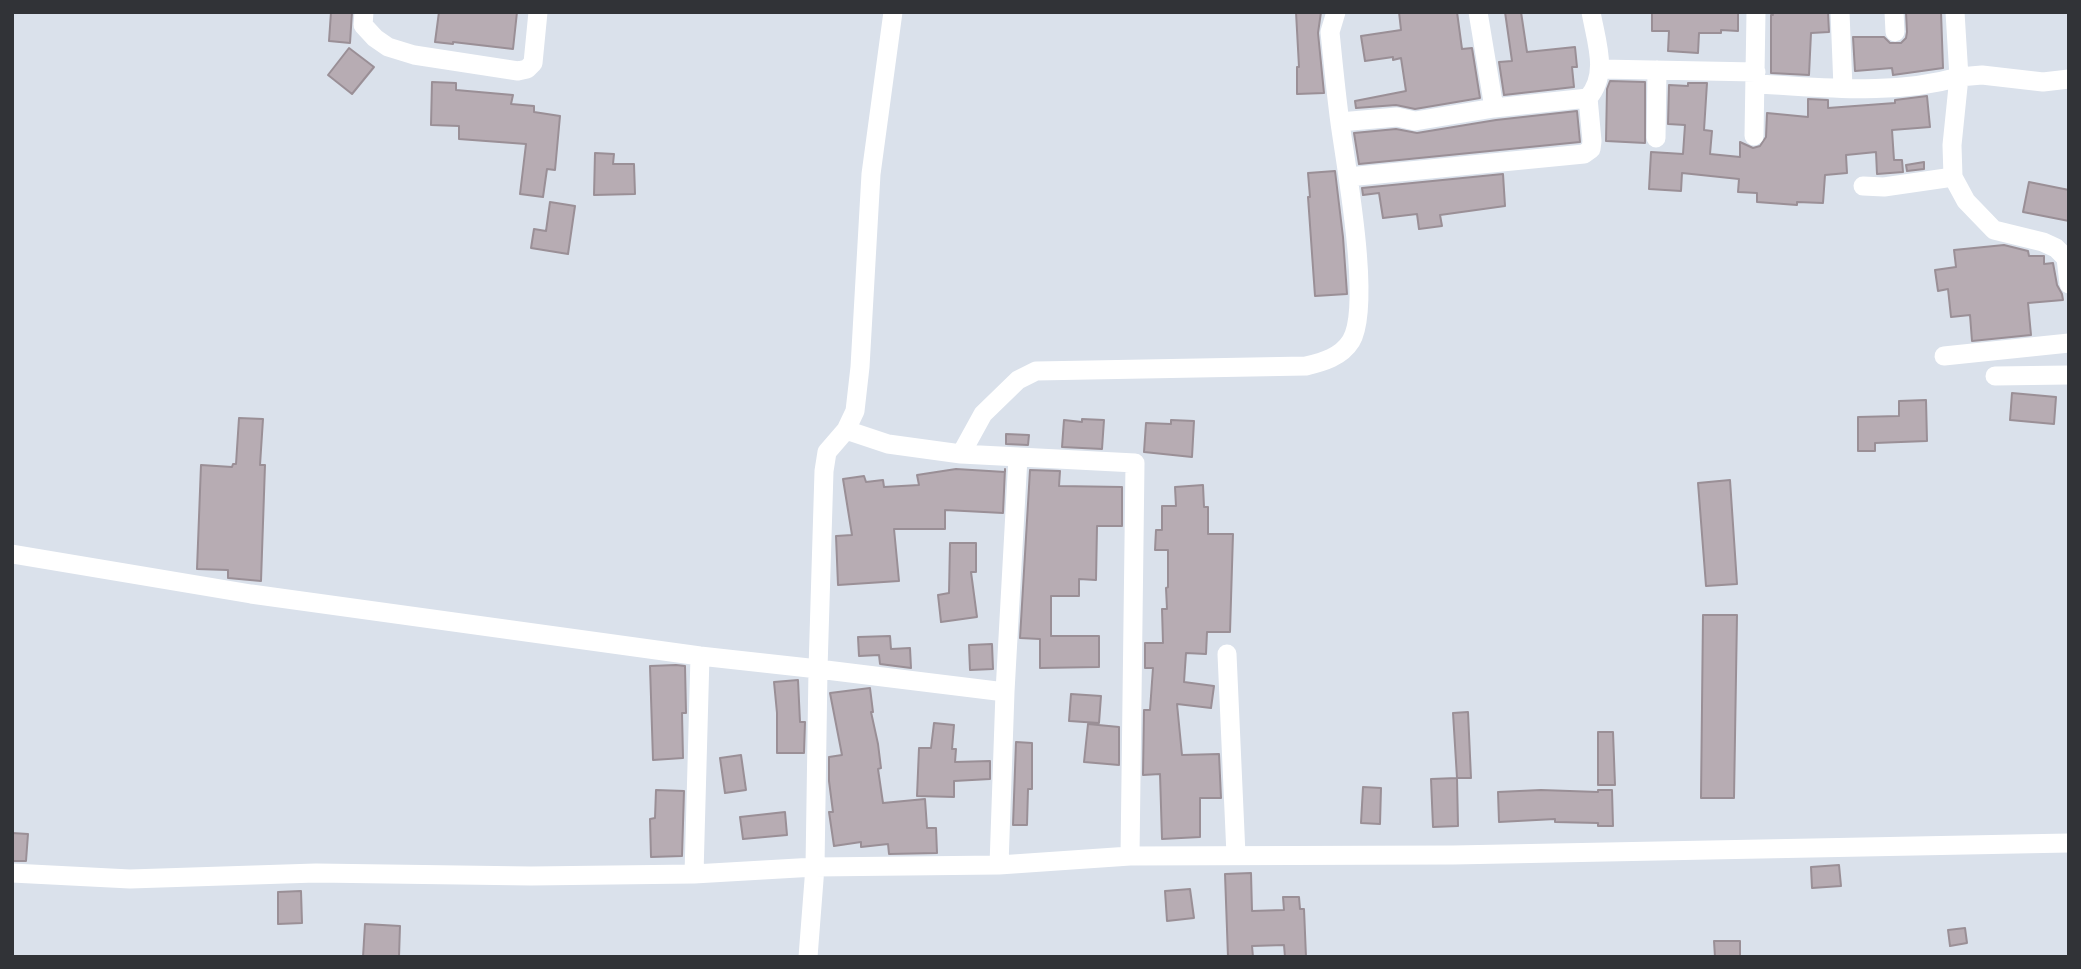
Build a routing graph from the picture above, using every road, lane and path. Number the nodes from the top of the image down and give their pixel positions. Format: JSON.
{"nodes":[{"id":1,"x":364,"y":12,"type":"edge"},
{"id":2,"x":538,"y":12,"type":"edge"},
{"id":3,"x":893,"y":12,"type":"edge"},
{"id":4,"x":1336,"y":12,"type":"edge"},
{"id":5,"x":1478,"y":12,"type":"edge"},
{"id":6,"x":1591,"y":12,"type":"edge"},
{"id":7,"x":1756,"y":12,"type":"edge"},
{"id":8,"x":1840,"y":12,"type":"edge"},
{"id":9,"x":1894,"y":12,"type":"edge"},
{"id":10,"x":1955,"y":12,"type":"edge"},
{"id":11,"x":1895,"y":32,"type":"dead end"},
{"id":12,"x":1601,"y":69,"type":"junction"},
{"id":13,"x":1657,"y":70,"type":"junction"},
{"id":14,"x":1959,"y":77,"type":"junction"},
{"id":15,"x":1756,"y":78,"type":"junction"},
{"id":16,"x":2069,"y":79,"type":"edge"},
{"id":17,"x":1843,"y":88,"type":"junction"},
{"id":18,"x":1588,"y":98,"type":"junction"},
{"id":19,"x":1494,"y":108,"type":"junction"},
{"id":20,"x":1340,"y":122,"type":"junction"},
{"id":21,"x":1754,"y":136,"type":"dead end"},
{"id":22,"x":1656,"y":138,"type":"dead end"},
{"id":23,"x":1348,"y":177,"type":"junction"},
{"id":24,"x":1953,"y":177,"type":"junction"},
{"id":25,"x":1863,"y":186,"type":"dead end"},
{"id":26,"x":2069,"y":284,"type":"edge"},
{"id":27,"x":2069,"y":343,"type":"edge"},
{"id":28,"x":1944,"y":356,"type":"dead end"},
{"id":29,"x":2069,"y":374,"type":"edge"},
{"id":30,"x":1995,"y":376,"type":"dead end"},
{"id":31,"x":846,"y":430,"type":"junction"},
{"id":32,"x":961,"y":454,"type":"junction"},
{"id":33,"x":1018,"y":457,"type":"junction"},
{"id":34,"x":12,"y":554,"type":"edge"},
{"id":35,"x":1227,"y":654,"type":"dead end"},
{"id":36,"x":700,"y":656,"type":"junction"},
{"id":37,"x":818,"y":669,"type":"junction"},
{"id":38,"x":1005,"y":692,"type":"junction"},
{"id":39,"x":2069,"y":844,"type":"edge"},
{"id":40,"x":1236,"y":855,"type":"junction"},
{"id":41,"x":1130,"y":856,"type":"junction"},
{"id":42,"x":999,"y":865,"type":"junction"},
{"id":43,"x":815,"y":867,"type":"junction"},
{"id":44,"x":12,"y":873,"type":"edge"},
{"id":45,"x":694,"y":874,"type":"junction"},
{"id":46,"x":808,"y":957,"type":"edge"}],
"edges":[{"from":1,"to":2,"type":"street"},
{"from":3,"to":31,"type":"street"},
{"from":4,"to":20,"type":"street"},
{"from":5,"to":19,"type":"street"},
{"from":6,"to":12,"type":"street"},
{"from":7,"to":15,"type":"street"},
{"from":8,"to":17,"type":"street"},
{"from":9,"to":11,"type":"street"},
{"from":10,"to":14,"type":"street"},
{"from":12,"to":13,"type":"street"},
{"from":12,"to":18,"type":"street"},
{"from":13,"to":15,"type":"street"},
{"from":13,"to":22,"type":"street"},
{"from":14,"to":16,"type":"street"},
{"from":14,"to":17,"type":"street"},
{"from":14,"to":24,"type":"street"},
{"from":15,"to":17,"type":"street"},
{"from":15,"to":21,"type":"street"},
{"from":18,"to":19,"type":"street"},
{"from":18,"to":23,"type":"street"},
{"from":19,"to":20,"type":"street"},
{"from":20,"to":23,"type":"street"},
{"from":23,"to":32,"type":"street"},
{"from":24,"to":25,"type":"street"},
{"from":24,"to":26,"type":"street"},
{"from":27,"to":28,"type":"street"},
{"from":29,"to":30,"type":"street"},
{"from":31,"to":32,"type":"street"},
{"from":31,"to":37,"type":"street"},
{"from":32,"to":33,"type":"street"},
{"from":33,"to":38,"type":"street"},
{"from":33,"to":41,"type":"street"},
{"from":34,"to":36,"type":"street"},
{"from":35,"to":40,"type":"street"},
{"from":36,"to":37,"type":"street"},
{"from":36,"to":45,"type":"street"},
{"from":37,"to":38,"type":"street"},
{"from":37,"to":43,"type":"street"},
{"from":38,"to":42,"type":"street"},
{"from":39,"to":40,"type":"street"},
{"from":40,"to":41,"type":"street"},
{"from":41,"to":42,"type":"street"},
{"from":42,"to":43,"type":"street"},
{"from":43,"to":45,"type":"street"},
{"from":43,"to":46,"type":"street"},
{"from":44,"to":45,"type":"street"}]}
